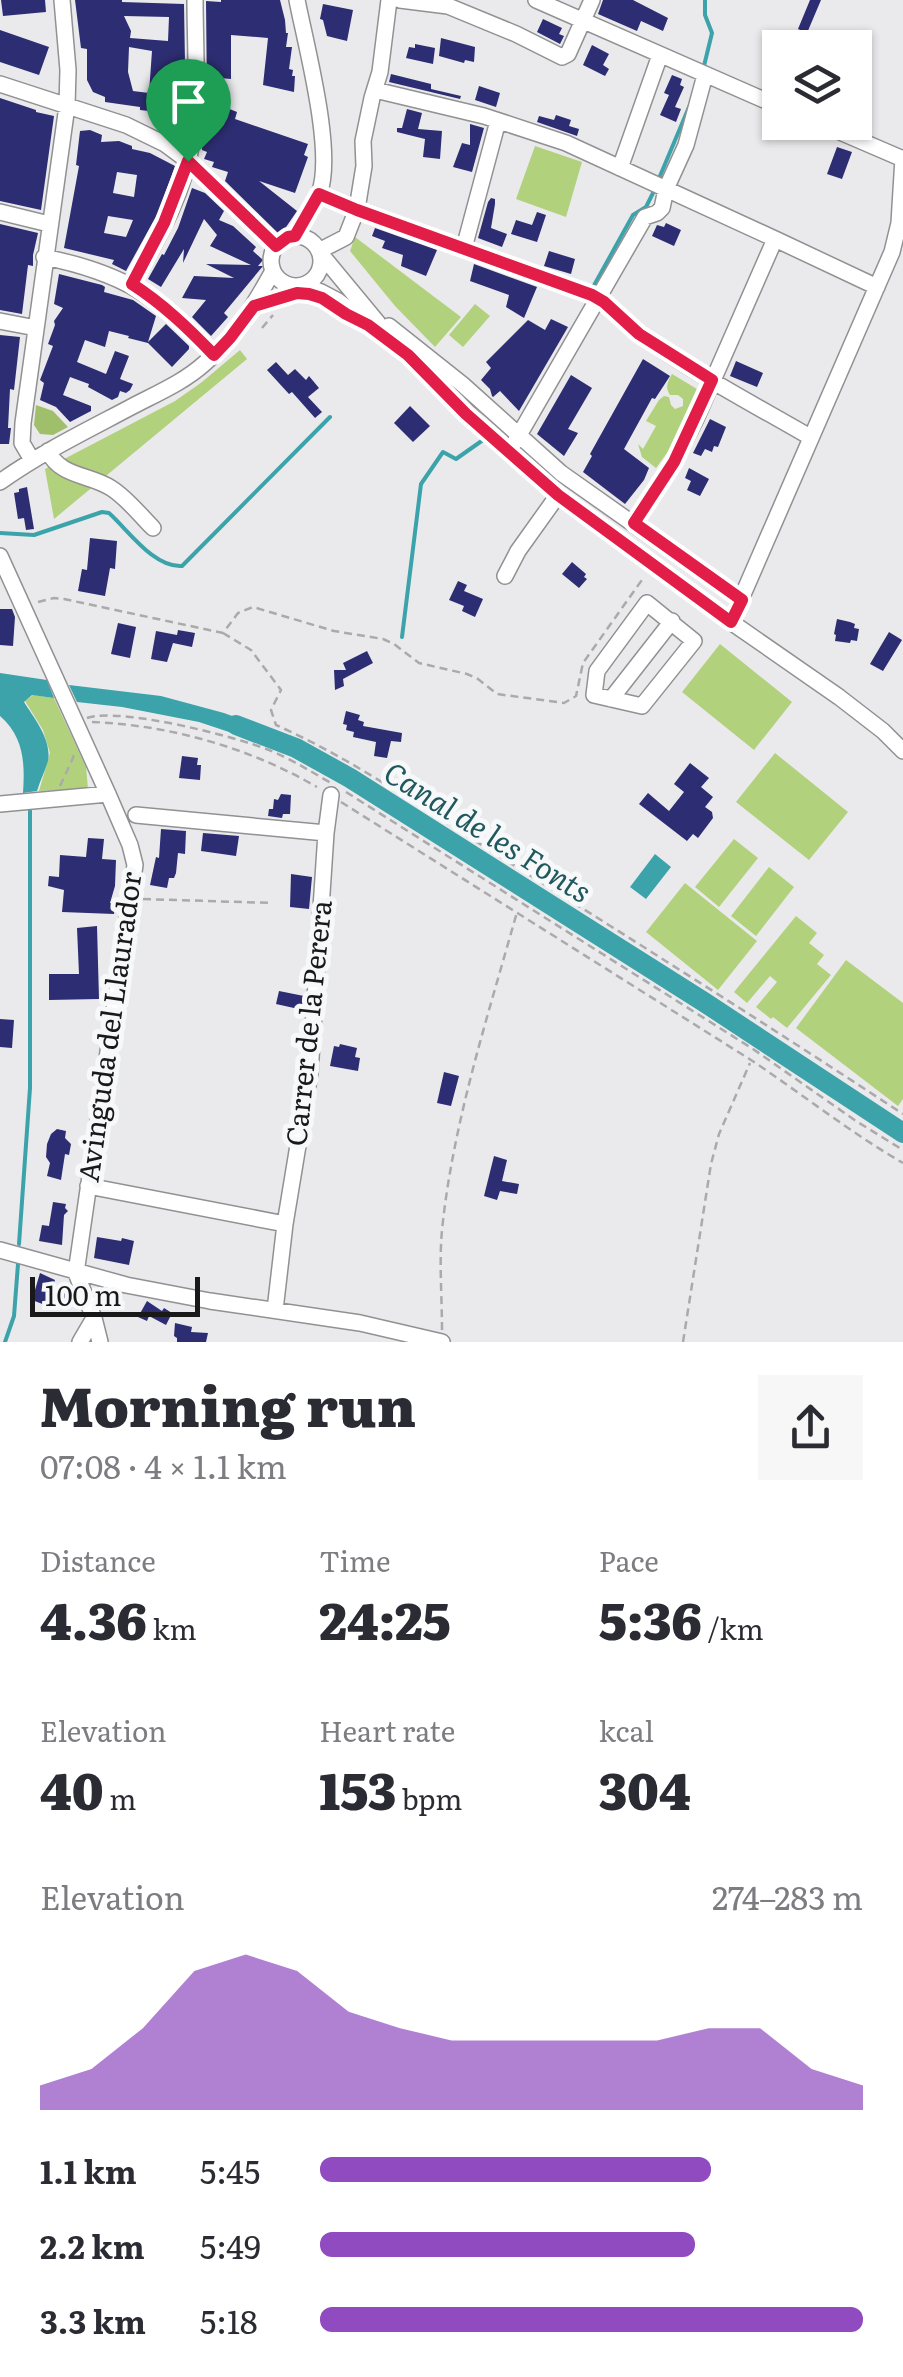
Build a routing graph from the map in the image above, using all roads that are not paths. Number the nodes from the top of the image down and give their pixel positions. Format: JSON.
{"nodes":[{"id":1,"x":62,"y":0,"type":"edge"},
{"id":2,"x":195,"y":0,"type":"edge"},
{"id":3,"x":297,"y":0,"type":"edge"},
{"id":4,"x":389,"y":0,"type":"edge"},
{"id":5,"x":400,"y":0,"type":"edge"},
{"id":6,"x":536,"y":0,"type":"edge"},
{"id":7,"x":592,"y":0,"type":"edge"},
{"id":8,"x":583,"y":22,"type":"junction"},
{"id":9,"x":660,"y":55,"type":"junction"},
{"id":10,"x":705,"y":75,"type":"junction"},
{"id":11,"x":0,"y":84,"type":"edge"},
{"id":12,"x":375,"y":90,"type":"junction"},
{"id":13,"x":762,"y":99,"type":"edge"},
{"id":14,"x":68,"y":106,"type":"junction"},
{"id":15,"x":498,"y":121,"type":"junction"},
{"id":16,"x":860,"y":140,"type":"edge"},
{"id":17,"x":903,"y":158,"type":"edge"},
{"id":18,"x":188,"y":161,"type":"junction"},
{"id":19,"x":620,"y":168,"type":"junction"},
{"id":20,"x":666,"y":189,"type":"junction"},
{"id":21,"x":317,"y":197,"type":"junction"},
{"id":22,"x":357,"y":210,"type":"junction"},
{"id":23,"x":0,"y":212,"type":"edge"},
{"id":24,"x":49,"y":224,"type":"junction"},
{"id":25,"x":295,"y":236,"type":"junction"},
{"id":26,"x":775,"y":239,"type":"junction"},
{"id":27,"x":276,"y":246,"type":"junction"},
{"id":28,"x":464,"y":248,"type":"junction"},
{"id":29,"x":322,"y":252,"type":"junction"},
{"id":30,"x":44,"y":257,"type":"junction"},
{"id":31,"x":273,"y":271,"type":"junction"},
{"id":32,"x":132,"y":284,"type":"junction"},
{"id":33,"x":296,"y":285,"type":"junction"},
{"id":34,"x":877,"y":286,"type":"junction"},
{"id":35,"x":595,"y":297,"type":"junction"},
{"id":36,"x":254,"y":306,"type":"junction"},
{"id":37,"x":0,"y":321,"type":"edge"},
{"id":38,"x":368,"y":325,"type":"junction"},
{"id":39,"x":389,"y":326,"type":"junction"},
{"id":40,"x":36,"y":328,"type":"junction"},
{"id":41,"x":405,"y":352,"type":"junction"},
{"id":42,"x":214,"y":355,"type":"junction"},
{"id":43,"x":712,"y":380,"type":"junction"},
{"id":44,"x":519,"y":435,"type":"junction"},
{"id":45,"x":810,"y":437,"type":"junction"},
{"id":46,"x":504,"y":449,"type":"junction"},
{"id":47,"x":48,"y":450,"type":"junction"},
{"id":48,"x":32,"y":460,"type":"junction"},
{"id":49,"x":561,"y":472,"type":"junction"},
{"id":50,"x":0,"y":482,"type":"edge"},
{"id":51,"x":555,"y":492,"type":"junction"},
{"id":52,"x":634,"y":523,"type":"junction"},
{"id":53,"x":154,"y":528,"type":"dead end"},
{"id":54,"x":0,"y":556,"type":"edge"},
{"id":55,"x":505,"y":576,"type":"dead end"},
{"id":56,"x":694,"y":595,"type":"junction"},
{"id":57,"x":742,"y":600,"type":"junction"},
{"id":58,"x":673,"y":622,"type":"junction"},
{"id":59,"x":731,"y":622,"type":"junction"},
{"id":60,"x":610,"y":699,"type":"junction"},
{"id":61,"x":903,"y":751,"type":"edge"},
{"id":62,"x":108,"y":794,"type":"junction"},
{"id":63,"x":331,"y":795,"type":"road end"},
{"id":64,"x":0,"y":804,"type":"edge"},
{"id":65,"x":136,"y":815,"type":"dead end"},
{"id":66,"x":326,"y":833,"type":"junction"},
{"id":67,"x":88,"y":1186,"type":"junction"},
{"id":68,"x":284,"y":1224,"type":"junction"},
{"id":69,"x":0,"y":1250,"type":"edge"},
{"id":70,"x":76,"y":1273,"type":"junction"},
{"id":71,"x":276,"y":1310,"type":"junction"},
{"id":72,"x":94,"y":1318,"type":"junction"},
{"id":73,"x":360,"y":1323,"type":"junction"},
{"id":74,"x":80,"y":1342,"type":"edge"},
{"id":75,"x":100,"y":1342,"type":"edge"},
{"id":76,"x":360,"y":1342,"type":"edge"},
{"id":77,"x":442,"y":1342,"type":"edge"}],
"edges":[{"from":1,"to":14,"type":"street"},
{"from":2,"to":18,"type":"street"},
{"from":3,"to":21,"type":"street"},
{"from":4,"to":12,"type":"street"},
{"from":5,"to":8,"type":"street"},
{"from":6,"to":8,"type":"street"},
{"from":7,"to":8,"type":"street"},
{"from":8,"to":9,"type":"street"},
{"from":9,"to":10,"type":"street"},
{"from":9,"to":19,"type":"street"},
{"from":10,"to":13,"type":"street"},
{"from":10,"to":20,"type":"street"},
{"from":11,"to":14,"type":"street"},
{"from":12,"to":15,"type":"street"},
{"from":12,"to":22,"type":"street"},
{"from":14,"to":18,"type":"street"},
{"from":14,"to":24,"type":"street"},
{"from":15,"to":19,"type":"street"},
{"from":15,"to":28,"type":"street"},
{"from":16,"to":17,"type":"street"},
{"from":17,"to":34,"type":"street"},
{"from":18,"to":27,"type":"street"},
{"from":18,"to":32,"type":"street"},
{"from":19,"to":20,"type":"street"},
{"from":20,"to":26,"type":"street"},
{"from":20,"to":35,"type":"street"},
{"from":21,"to":22,"type":"street"},
{"from":21,"to":25,"type":"street"},
{"from":21,"to":29,"type":"street"},
{"from":22,"to":28,"type":"street"},
{"from":22,"to":29,"type":"street"},
{"from":23,"to":24,"type":"street"},
{"from":24,"to":30,"type":"street"},
{"from":25,"to":27,"type":"street"},
{"from":25,"to":29,"type":"street"},
{"from":26,"to":34,"type":"street"},
{"from":26,"to":43,"type":"street"},
{"from":27,"to":31,"type":"street"},
{"from":28,"to":35,"type":"street"},
{"from":29,"to":33,"type":"street"},
{"from":29,"to":38,"type":"street"},
{"from":29,"to":39,"type":"street"},
{"from":29,"to":41,"type":"street"},
{"from":30,"to":32,"type":"street"},
{"from":30,"to":40,"type":"street"},
{"from":31,"to":33,"type":"street"},
{"from":31,"to":36,"type":"street"},
{"from":32,"to":42,"type":"street"},
{"from":33,"to":36,"type":"street"},
{"from":33,"to":38,"type":"street"},
{"from":34,"to":45,"type":"street"},
{"from":35,"to":43,"type":"street"},
{"from":35,"to":44,"type":"street"},
{"from":36,"to":38,"type":"street"},
{"from":36,"to":42,"type":"street"},
{"from":37,"to":40,"type":"street"},
{"from":38,"to":41,"type":"street"},
{"from":39,"to":41,"type":"street"},
{"from":39,"to":44,"type":"street"},
{"from":40,"to":48,"type":"street"},
{"from":41,"to":46,"type":"street"},
{"from":42,"to":47,"type":"street"},
{"from":43,"to":45,"type":"street"},
{"from":43,"to":52,"type":"street"},
{"from":44,"to":46,"type":"street"},
{"from":44,"to":49,"type":"street"},
{"from":45,"to":57,"type":"street"},
{"from":46,"to":51,"type":"street"},
{"from":47,"to":48,"type":"street"},
{"from":47,"to":53,"type":"street"},
{"from":48,"to":50,"type":"street"},
{"from":49,"to":51,"type":"street"},
{"from":49,"to":52,"type":"street"},
{"from":51,"to":55,"type":"street"},
{"from":51,"to":56,"type":"street"},
{"from":52,"to":57,"type":"street"},
{"from":54,"to":62,"type":"street","name":"Avinguda del Llaurador"},
{"from":56,"to":58,"type":"street"},
{"from":56,"to":59,"type":"street"},
{"from":57,"to":59,"type":"street"},
{"from":58,"to":60,"type":"street"},
{"from":58,"to":60,"type":"street"},
{"from":58,"to":60,"type":"street"},
{"from":59,"to":61,"type":"street"},
{"from":62,"to":64,"type":"street"},
{"from":62,"to":67,"type":"street","name":"Avinguda del Llaurador"},
{"from":63,"to":66,"type":"street","name":"Carrer de la Perera"},
{"from":65,"to":66,"type":"street"},
{"from":66,"to":68,"type":"street","name":"Carrer de la Perera"},
{"from":67,"to":68,"type":"street"},
{"from":67,"to":70,"type":"street","name":"Avinguda del Llaurador"},
{"from":68,"to":71,"type":"street","name":"Carrer de la Perera"},
{"from":69,"to":70,"type":"street"},
{"from":70,"to":71,"type":"street"},
{"from":70,"to":72,"type":"street","name":"Avinguda del Llaurador"},
{"from":71,"to":73,"type":"street"},
{"from":72,"to":74,"type":"street"},
{"from":72,"to":75,"type":"street","name":"Avinguda del Llaurador"},
{"from":73,"to":76,"type":"street"},
{"from":73,"to":77,"type":"street"}]}
